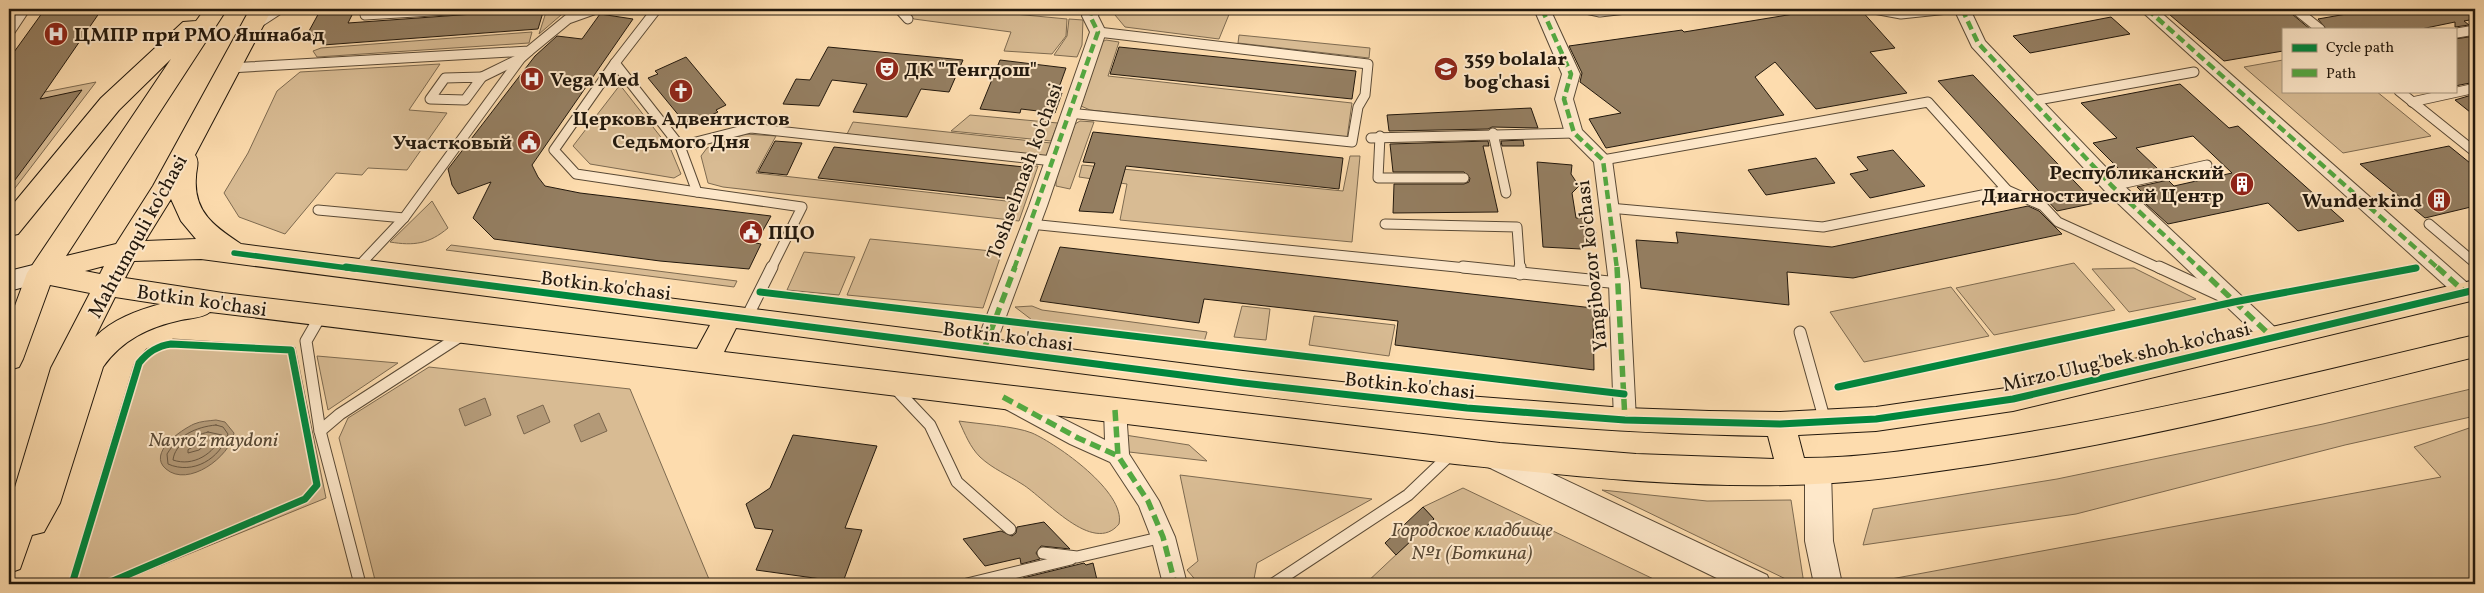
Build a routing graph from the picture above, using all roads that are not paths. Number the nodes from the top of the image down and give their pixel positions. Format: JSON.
{"nodes":[{"id":1,"x":25,"y":9,"type":"edge"},
{"id":2,"x":210,"y":9,"type":"edge"},
{"id":3,"x":216,"y":9,"type":"edge"},
{"id":4,"x":261,"y":9,"type":"edge"},
{"id":5,"x":280,"y":9,"type":"edge"},
{"id":6,"x":367,"y":9,"type":"edge"},
{"id":7,"x":466,"y":9,"type":"edge"},
{"id":8,"x":596,"y":9,"type":"edge"},
{"id":9,"x":648,"y":9,"type":"edge"},
{"id":10,"x":899,"y":9,"type":"edge"},
{"id":11,"x":1092,"y":9,"type":"edge"},
{"id":12,"x":1542,"y":9,"type":"edge"},
{"id":13,"x":1586,"y":9,"type":"edge"},
{"id":14,"x":1626,"y":9,"type":"edge"},
{"id":15,"x":1874,"y":9,"type":"edge"},
{"id":16,"x":1948,"y":9,"type":"edge"},
{"id":17,"x":1962,"y":9,"type":"edge"},
{"id":18,"x":2147,"y":9,"type":"edge"},
{"id":19,"x":2295,"y":9,"type":"edge"},
{"id":20,"x":908,"y":18,"type":"dead end"},
{"id":21,"x":2319,"y":28,"type":"edge"},
{"id":22,"x":250,"y":29,"type":"junction"},
{"id":23,"x":2475,"y":30,"type":"edge"},
{"id":24,"x":1098,"y":32,"type":"junction"},
{"id":25,"x":9,"y":33,"type":"edge"},
{"id":26,"x":2458,"y":33,"type":"dead end"},
{"id":27,"x":529,"y":51,"type":"junction"},
{"id":28,"x":521,"y":58,"type":"junction"},
{"id":29,"x":615,"y":63,"type":"junction"},
{"id":30,"x":229,"y":68,"type":"junction"},
{"id":31,"x":2194,"y":72,"type":"dead end"},
{"id":32,"x":482,"y":77,"type":"junction"},
{"id":33,"x":2471,"y":89,"type":"dead end"},
{"id":34,"x":2400,"y":92,"type":"edge"},
{"id":35,"x":2032,"y":101,"type":"junction"},
{"id":36,"x":2412,"y":102,"type":"junction"},
{"id":37,"x":1069,"y":113,"type":"junction"},
{"id":38,"x":1492,"y":133,"type":"junction"},
{"id":39,"x":1574,"y":133,"type":"junction"},
{"id":40,"x":190,"y":142,"type":"junction"},
{"id":41,"x":680,"y":146,"type":"junction"},
{"id":42,"x":2475,"y":152,"type":"edge"},
{"id":43,"x":1603,"y":160,"type":"junction"},
{"id":44,"x":1053,"y":161,"type":"junction"},
{"id":45,"x":2207,"y":164,"type":"dead end"},
{"id":46,"x":1464,"y":178,"type":"dead end"},
{"id":47,"x":2112,"y":186,"type":"junction"},
{"id":48,"x":2007,"y":190,"type":"junction"},
{"id":49,"x":697,"y":192,"type":"junction"},
{"id":50,"x":1506,"y":193,"type":"dead end"},
{"id":51,"x":1609,"y":208,"type":"junction"},
{"id":52,"x":318,"y":210,"type":"dead end"},
{"id":53,"x":404,"y":218,"type":"junction"},
{"id":54,"x":1030,"y":224,"type":"junction"},
{"id":55,"x":1384,"y":224,"type":"dead end"},
{"id":56,"x":2428,"y":224,"type":"dead end"},
{"id":57,"x":9,"y":227,"type":"edge"},
{"id":58,"x":125,"y":251,"type":"junction"},
{"id":59,"x":234,"y":253,"type":"junction"},
{"id":60,"x":2475,"y":262,"type":"edge"},
{"id":61,"x":356,"y":269,"type":"junction"},
{"id":62,"x":41,"y":273,"type":"junction"},
{"id":63,"x":1520,"y":274,"type":"junction"},
{"id":64,"x":9,"y":281,"type":"edge"},
{"id":65,"x":1619,"y":283,"type":"junction"},
{"id":66,"x":107,"y":286,"type":"junction"},
{"id":67,"x":2472,"y":295,"type":"edge"},
{"id":68,"x":2234,"y":302,"type":"junction"},
{"id":69,"x":223,"y":303,"type":"junction"},
{"id":70,"x":321,"y":315,"type":"junction"},
{"id":71,"x":737,"y":318,"type":"junction"},
{"id":72,"x":465,"y":332,"type":"junction"},
{"id":73,"x":1800,"y":332,"type":"dead end"},
{"id":74,"x":2273,"y":338,"type":"junction"},
{"id":75,"x":2475,"y":346,"type":"edge"},
{"id":76,"x":984,"y":349,"type":"junction"},
{"id":77,"x":9,"y":359,"type":"edge"},
{"id":78,"x":704,"y":361,"type":"junction"},
{"id":79,"x":891,"y":383,"type":"junction"},
{"id":80,"x":1003,"y":397,"type":"junction"},
{"id":81,"x":1115,"y":410,"type":"junction"},
{"id":82,"x":1625,"y":420,"type":"junction"},
{"id":83,"x":1825,"y":422,"type":"junction"},
{"id":84,"x":1780,"y":424,"type":"junction"},
{"id":85,"x":320,"y":431,"type":"junction"},
{"id":86,"x":1455,"y":451,"type":"junction"},
{"id":87,"x":1489,"y":455,"type":"junction"},
{"id":88,"x":1118,"y":456,"type":"junction"},
{"id":89,"x":1805,"y":470,"type":"junction"},
{"id":90,"x":1010,"y":529,"type":"dead end"},
{"id":91,"x":1164,"y":538,"type":"junction"},
{"id":92,"x":1043,"y":553,"type":"dead end"},
{"id":93,"x":1077,"y":557,"type":"junction"},
{"id":94,"x":9,"y":559,"type":"edge"},
{"id":95,"x":9,"y":566,"type":"edge"},
{"id":96,"x":360,"y":584,"type":"edge"},
{"id":97,"x":967,"y":584,"type":"edge"},
{"id":98,"x":1175,"y":584,"type":"edge"},
{"id":99,"x":1273,"y":584,"type":"edge"},
{"id":100,"x":1757,"y":584,"type":"edge"},
{"id":101,"x":1828,"y":584,"type":"edge"}],
"edges":[{"from":1,"to":25,"type":"lane"},
{"from":2,"to":57,"type":"main road"},
{"from":3,"to":62,"type":"main road"},
{"from":4,"to":22,"type":"main road","name":"Mahtumquli ko'chasi"},
{"from":5,"to":22,"type":"lane"},
{"from":6,"to":7,"type":"lane"},
{"from":8,"to":27,"type":"lane"},
{"from":9,"to":29,"type":"lane"},
{"from":10,"to":20,"type":"lane"},
{"from":11,"to":24,"type":"street"},
{"from":12,"to":39,"type":"street"},
{"from":13,"to":14,"type":"lane"},
{"from":15,"to":16,"type":"lane"},
{"from":17,"to":35,"type":"street"},
{"from":18,"to":67,"type":"street"},
{"from":19,"to":21,"type":"lane"},
{"from":22,"to":30,"type":"main road","name":"Mahtumquli ko'chasi"},
{"from":23,"to":26,"type":"lane"},
{"from":24,"to":37,"type":"street","name":"Toshselmash ko'chasi"},
{"from":24,"to":37,"type":"lane"},
{"from":27,"to":28,"type":"lane"},
{"from":27,"to":30,"type":"lane"},
{"from":28,"to":32,"type":"lane"},
{"from":28,"to":53,"type":"lane"},
{"from":29,"to":41,"type":"lane"},
{"from":29,"to":49,"type":"lane"},
{"from":30,"to":40,"type":"main road","name":"Mahtumquli ko'chasi"},
{"from":31,"to":35,"type":"lane"},
{"from":32,"to":32,"type":"lane"},
{"from":33,"to":36,"type":"lane"},
{"from":34,"to":36,"type":"lane"},
{"from":35,"to":47,"type":"street"},
{"from":36,"to":42,"type":"lane"},
{"from":37,"to":44,"type":"street","name":"Toshselmash ko'chasi"},
{"from":38,"to":39,"type":"lane"},
{"from":38,"to":46,"type":"lane"},
{"from":38,"to":50,"type":"lane"},
{"from":39,"to":43,"type":"street","name":"Yangibozor ko'chasi"},
{"from":40,"to":58,"type":"main road","name":"Mahtumquli ko'chasi"},
{"from":40,"to":59,"type":"main road"},
{"from":41,"to":44,"type":"lane"},
{"from":41,"to":49,"type":"lane"},
{"from":43,"to":48,"type":"lane"},
{"from":43,"to":51,"type":"street","name":"Yangibozor ko'chasi"},
{"from":44,"to":54,"type":"street","name":"Toshselmash ko'chasi"},
{"from":45,"to":47,"type":"lane"},
{"from":47,"to":68,"type":"street"},
{"from":48,"to":51,"type":"lane"},
{"from":48,"to":68,"type":"lane"},
{"from":49,"to":71,"type":"lane"},
{"from":51,"to":65,"type":"street","name":"Yangibozor ko'chasi"},
{"from":52,"to":53,"type":"lane"},
{"from":53,"to":61,"type":"lane"},
{"from":54,"to":63,"type":"lane"},
{"from":54,"to":76,"type":"street","name":"Toshselmash ko'chasi"},
{"from":55,"to":63,"type":"lane"},
{"from":56,"to":60,"type":"lane"},
{"from":58,"to":59,"type":"main road","name":"Botkin ko'chasi"},
{"from":58,"to":62,"type":"main road","name":"Botkin ko'chasi"},
{"from":58,"to":66,"type":"main road","name":"Mahtumquli ko'chasi"},
{"from":59,"to":61,"type":"main road","name":"Botkin ko'chasi"},
{"from":61,"to":71,"type":"main road","name":"Botkin ko'chasi"},
{"from":62,"to":64,"type":"main road"},
{"from":62,"to":66,"type":"main road","name":"Botkin ko'chasi"},
{"from":62,"to":77,"type":"main road"},
{"from":63,"to":65,"type":"lane"},
{"from":65,"to":82,"type":"street","name":"Yangibozor ko'chasi"},
{"from":66,"to":69,"type":"main road","name":"Botkin ko'chasi"},
{"from":66,"to":94,"type":"main road","name":"Mahtumquli ko'chasi"},
{"from":67,"to":74,"type":"main road","name":"Mirzo Ulug'bek shoh ko'chasi"},
{"from":68,"to":74,"type":"street"},
{"from":69,"to":70,"type":"main road","name":"Botkin ko'chasi"},
{"from":69,"to":95,"type":"main road"},
{"from":70,"to":72,"type":"main road","name":"Botkin ko'chasi"},
{"from":70,"to":85,"type":"lane"},
{"from":71,"to":76,"type":"main road","name":"Botkin ko'chasi"},
{"from":71,"to":78,"type":"main road"},
{"from":72,"to":78,"type":"main road","name":"Botkin ko'chasi"},
{"from":72,"to":85,"type":"lane"},
{"from":73,"to":83,"type":"lane"},
{"from":74,"to":83,"type":"main road","name":"Mirzo Ulug'bek shoh ko'chasi"},
{"from":75,"to":89,"type":"main road"},
{"from":76,"to":82,"type":"main road","name":"Botkin ko'chasi"},
{"from":78,"to":79,"type":"main road","name":"Botkin ko'chasi"},
{"from":79,"to":80,"type":"main road","name":"Botkin ko'chasi"},
{"from":79,"to":90,"type":"lane"},
{"from":80,"to":81,"type":"main road","name":"Botkin ko'chasi"},
{"from":80,"to":88,"type":"street"},
{"from":81,"to":86,"type":"main road","name":"Botkin ko'chasi"},
{"from":81,"to":88,"type":"street"},
{"from":82,"to":84,"type":"main road","name":"Botkin ko'chasi"},
{"from":83,"to":84,"type":"main road","name":"Mirzo Ulug'bek shoh ko'chasi"},
{"from":84,"to":89,"type":"main road"},
{"from":85,"to":96,"type":"lane"},
{"from":86,"to":87,"type":"main road","name":"Botkin ko'chasi"},
{"from":86,"to":99,"type":"lane"},
{"from":87,"to":89,"type":"main road","name":"Botkin ko'chasi"},
{"from":87,"to":100,"type":"street","name":"Botkin ko'chasi"},
{"from":88,"to":91,"type":"street"},
{"from":89,"to":101,"type":"street"},
{"from":91,"to":93,"type":"lane"},
{"from":91,"to":98,"type":"street"},
{"from":92,"to":93,"type":"lane"},
{"from":93,"to":97,"type":"lane"}]}
